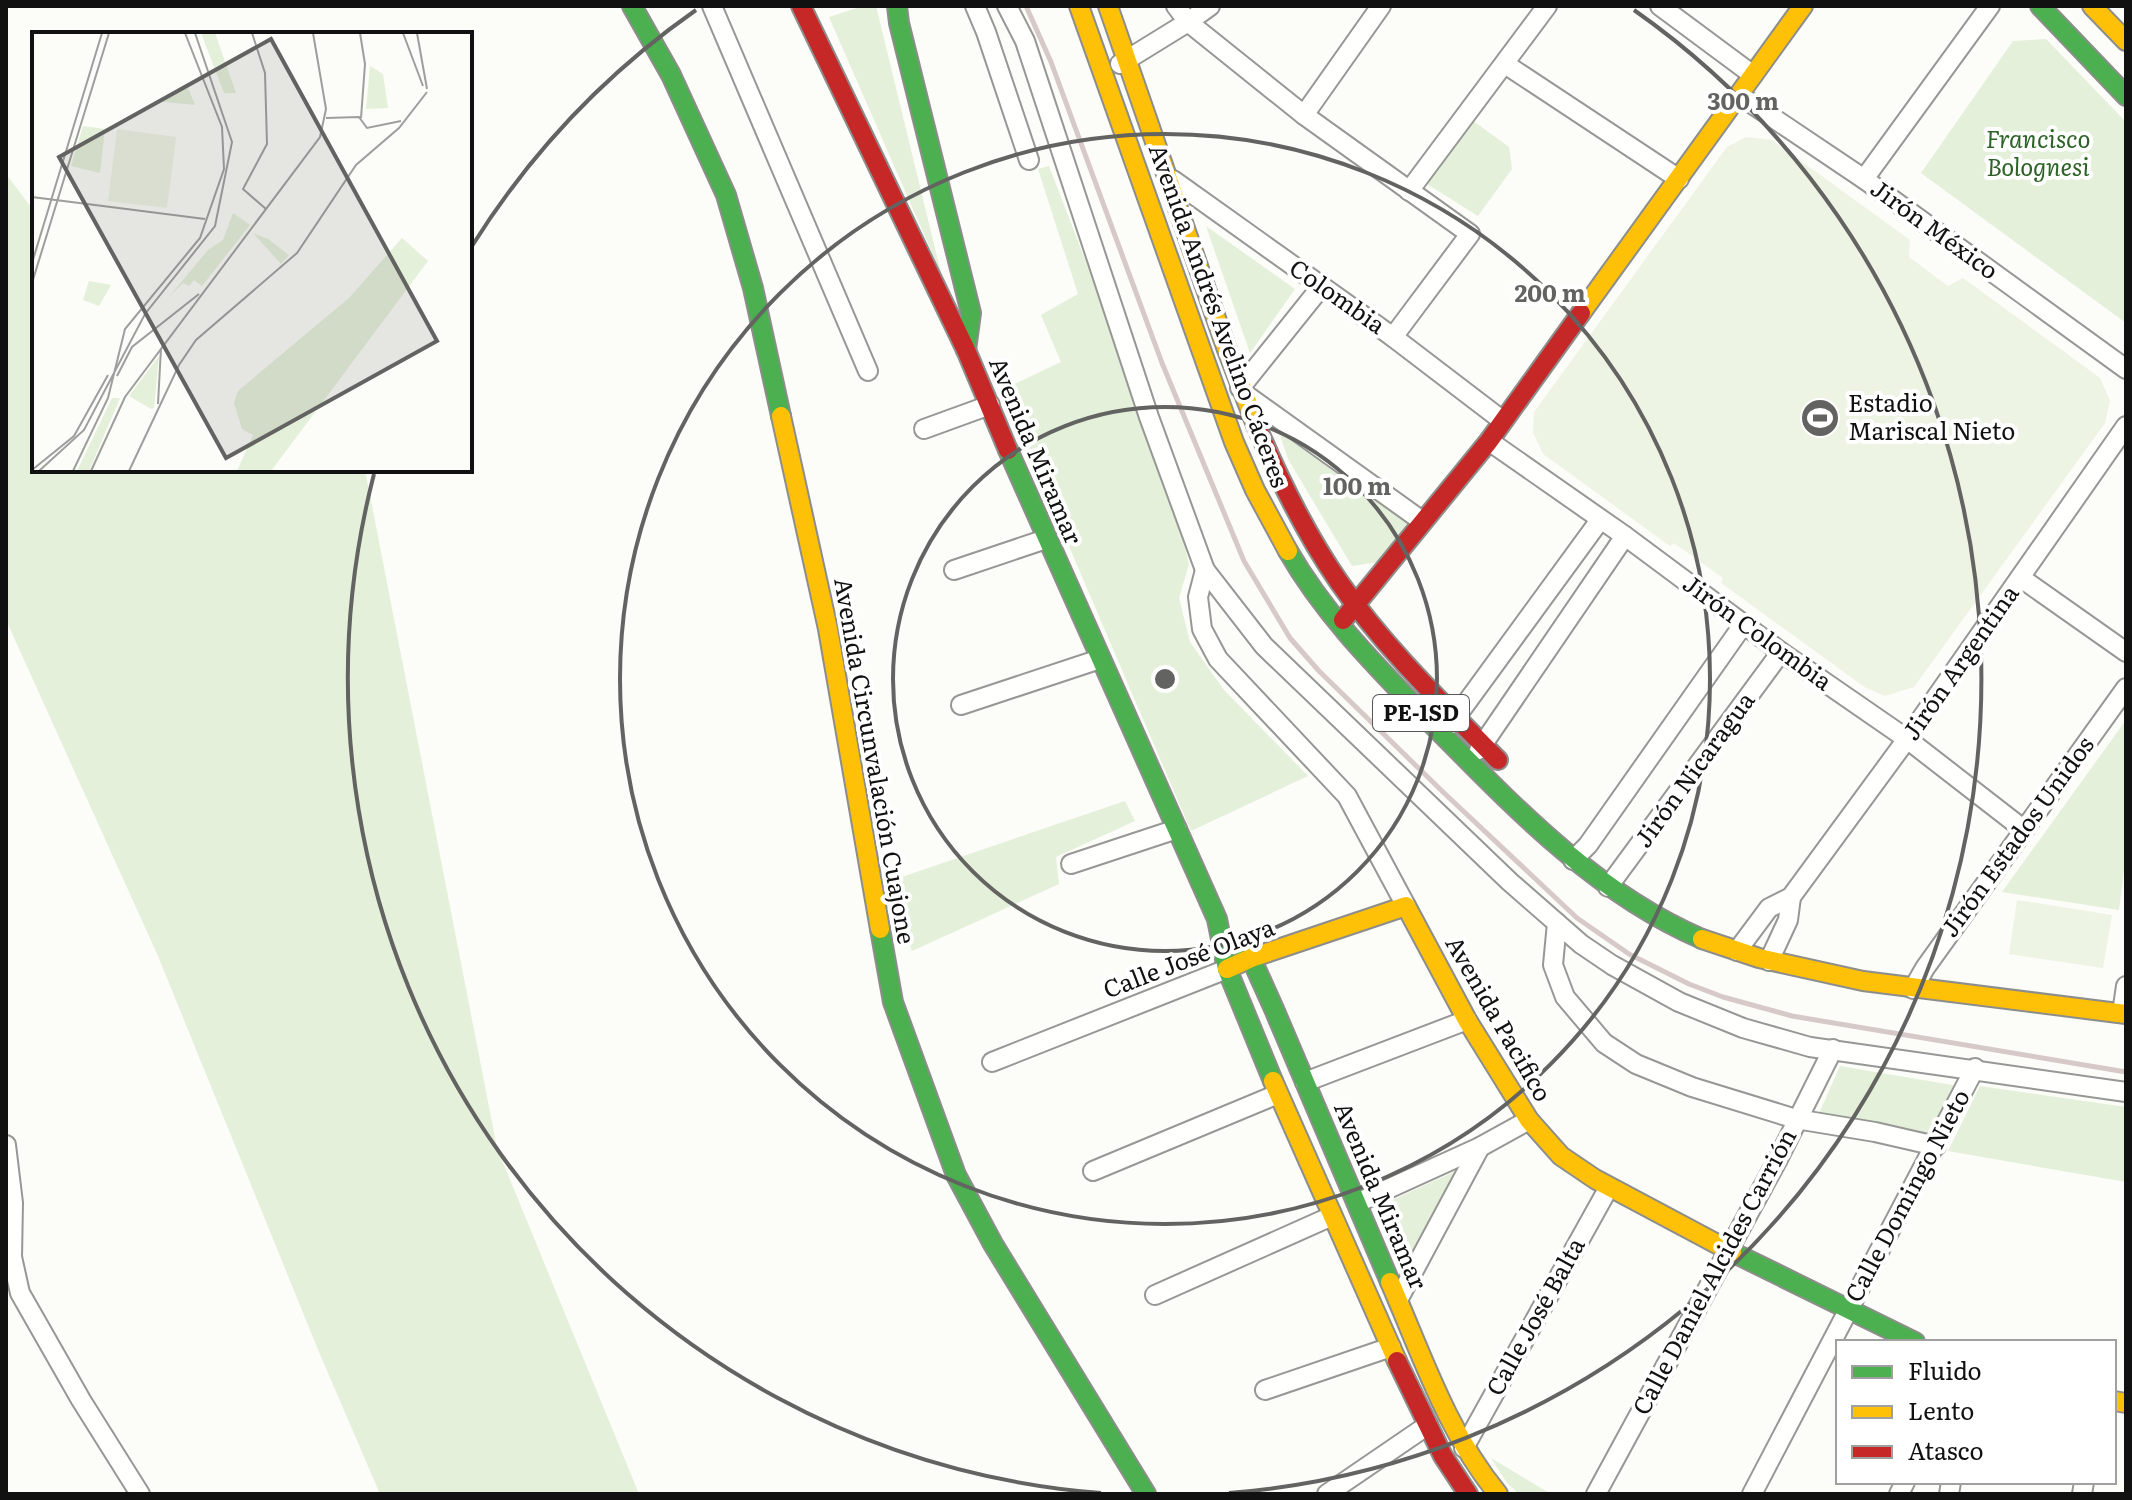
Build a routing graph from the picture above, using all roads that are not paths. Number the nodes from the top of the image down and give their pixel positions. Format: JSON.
{"nodes":[{"id":1,"x":632,"y":6,"type":"edge"},
{"id":2,"x":712,"y":6,"type":"edge"},
{"id":3,"x":801,"y":6,"type":"edge"},
{"id":4,"x":897,"y":6,"type":"edge"},
{"id":5,"x":975,"y":6,"type":"edge"},
{"id":6,"x":1007,"y":6,"type":"edge"},
{"id":7,"x":1079,"y":6,"type":"edge"},
{"id":8,"x":1108,"y":6,"type":"edge"},
{"id":9,"x":1176,"y":6,"type":"edge"},
{"id":10,"x":1210,"y":6,"type":"edge"},
{"id":11,"x":1381,"y":6,"type":"edge"},
{"id":12,"x":1547,"y":6,"type":"edge"},
{"id":13,"x":1660,"y":6,"type":"edge"},
{"id":14,"x":1803,"y":6,"type":"edge"},
{"id":15,"x":1990,"y":6,"type":"edge"},
{"id":16,"x":2040,"y":6,"type":"edge"},
{"id":17,"x":2092,"y":6,"type":"edge"},
{"id":18,"x":1188,"y":22,"type":"junction"},
{"id":19,"x":2126,"y":41,"type":"edge"},
{"id":20,"x":1128,"y":59,"type":"junction"},
{"id":21,"x":1505,"y":64,"type":"junction"},
{"id":22,"x":1105,"y":75,"type":"junction"},
{"id":23,"x":1753,"y":75,"type":"junction"},
{"id":24,"x":1739,"y":95,"type":"junction"},
{"id":25,"x":2126,"y":96,"type":"edge"},
{"id":26,"x":1304,"y":115,"type":"junction"},
{"id":27,"x":1029,"y":160,"type":"dead end"},
{"id":28,"x":1168,"y":177,"type":"junction"},
{"id":29,"x":1679,"y":179,"type":"junction"},
{"id":30,"x":1864,"y":179,"type":"junction"},
{"id":31,"x":1409,"y":191,"type":"junction"},
{"id":32,"x":1321,"y":287,"type":"junction"},
{"id":33,"x":1393,"y":337,"type":"junction"},
{"id":34,"x":966,"y":350,"type":"junction"},
{"id":35,"x":2126,"y":369,"type":"edge"},
{"id":36,"x":868,"y":371,"type":"dead end"},
{"id":37,"x":1240,"y":390,"type":"junction"},
{"id":38,"x":990,"y":405,"type":"junction"},
{"id":39,"x":1503,"y":421,"type":"junction"},
{"id":40,"x":2126,"y":426,"type":"edge"},
{"id":41,"x":924,"y":429,"type":"dead end"},
{"id":42,"x":1489,"y":441,"type":"junction"},
{"id":43,"x":1600,"y":520,"type":"junction"},
{"id":44,"x":1422,"y":521,"type":"junction"},
{"id":45,"x":1625,"y":536,"type":"junction"},
{"id":46,"x":1046,"y":539,"type":"junction"},
{"id":47,"x":954,"y":570,"type":"dead end"},
{"id":48,"x":1205,"y":570,"type":"junction"},
{"id":49,"x":2021,"y":578,"type":"junction"},
{"id":50,"x":1357,"y":606,"type":"junction"},
{"id":51,"x":1743,"y":625,"type":"junction"},
{"id":52,"x":1338,"y":626,"type":"junction"},
{"id":53,"x":1781,"y":652,"type":"junction"},
{"id":54,"x":2126,"y":652,"type":"edge"},
{"id":55,"x":1100,"y":659,"type":"junction"},
{"id":56,"x":2126,"y":688,"type":"edge"},
{"id":57,"x":961,"y":705,"type":"dead end"},
{"id":58,"x":1456,"y":717,"type":"junction"},
{"id":59,"x":1441,"y":735,"type":"junction"},
{"id":60,"x":1907,"y":739,"type":"junction"},
{"id":61,"x":1484,"y":745,"type":"junction"},
{"id":62,"x":1470,"y":761,"type":"junction"},
{"id":63,"x":1514,"y":776,"type":"dead end"},
{"id":64,"x":1177,"y":829,"type":"junction"},
{"id":65,"x":2023,"y":829,"type":"junction"},
{"id":66,"x":1605,"y":857,"type":"junction"},
{"id":67,"x":1573,"y":860,"type":"junction"},
{"id":68,"x":1071,"y":864,"type":"dead end"},
{"id":69,"x":1608,"y":887,"type":"junction"},
{"id":70,"x":1791,"y":897,"type":"junction"},
{"id":71,"x":1406,"y":906,"type":"junction"},
{"id":72,"x":1217,"y":919,"type":"junction"},
{"id":73,"x":1557,"y":923,"type":"junction"},
{"id":74,"x":1730,"y":928,"type":"dead end"},
{"id":75,"x":1750,"y":935,"type":"junction"},
{"id":76,"x":1776,"y":943,"type":"junction"},
{"id":77,"x":1737,"y":951,"type":"junction"},
{"id":78,"x":1251,"y":958,"type":"junction"},
{"id":79,"x":1850,"y":960,"type":"dead end"},
{"id":80,"x":1769,"y":961,"type":"junction"},
{"id":81,"x":1227,"y":969,"type":"junction"},
{"id":82,"x":2063,"y":988,"type":"dead end"},
{"id":83,"x":1913,"y":989,"type":"junction"},
{"id":84,"x":2125,"y":1001,"type":"edge"},
{"id":85,"x":1467,"y":1020,"type":"junction"},
{"id":86,"x":1833,"y":1049,"type":"junction"},
{"id":87,"x":992,"y":1062,"type":"dead end"},
{"id":88,"x":1975,"y":1068,"type":"junction"},
{"id":89,"x":1305,"y":1082,"type":"junction"},
{"id":90,"x":2126,"y":1092,"type":"edge"},
{"id":91,"x":1278,"y":1094,"type":"junction"},
{"id":92,"x":1796,"y":1119,"type":"junction"},
{"id":93,"x":1529,"y":1120,"type":"junction"},
{"id":94,"x":6,"y":1145,"type":"edge"},
{"id":95,"x":1936,"y":1146,"type":"junction"},
{"id":96,"x":1480,"y":1147,"type":"junction"},
{"id":97,"x":1093,"y":1171,"type":"dead end"},
{"id":98,"x":1609,"y":1187,"type":"junction"},
{"id":99,"x":1357,"y":1203,"type":"junction"},
{"id":100,"x":1332,"y":1216,"type":"junction"},
{"id":101,"x":1728,"y":1250,"type":"junction"},
{"id":102,"x":1155,"y":1295,"type":"dead end"},
{"id":103,"x":1398,"y":1300,"type":"junction"},
{"id":104,"x":1849,"y":1309,"type":"junction"},
{"id":105,"x":1911,"y":1340,"type":"edge"},
{"id":106,"x":1391,"y":1347,"type":"junction"},
{"id":107,"x":1265,"y":1390,"type":"dead end"},
{"id":108,"x":1428,"y":1425,"type":"junction"},
{"id":109,"x":1464,"y":1448,"type":"junction"},
{"id":110,"x":140,"y":1494,"type":"edge"},
{"id":111,"x":1146,"y":1494,"type":"edge"},
{"id":112,"x":1327,"y":1494,"type":"edge"},
{"id":113,"x":1468,"y":1494,"type":"edge"},
{"id":114,"x":1498,"y":1494,"type":"edge"},
{"id":115,"x":1596,"y":1494,"type":"edge"},
{"id":116,"x":1752,"y":1494,"type":"edge"}],
"edges":[{"from":1,"to":111,"type":"main road","name":"Avenida Circunvalación Cuajone"},
{"from":2,"to":36,"type":"street"},
{"from":3,"to":34,"type":"main road","name":"Avenida Miramar"},
{"from":4,"to":34,"type":"main road"},
{"from":5,"to":27,"type":"street"},
{"from":6,"to":48,"type":"street"},
{"from":7,"to":22,"type":"main road","name":"Avenida Andrés Avelino Cáceres","number":"PE-1SD"},
{"from":8,"to":20,"type":"main road","name":"Avenida Andrés Avelino Cáceres","number":"PE-1SD"},
{"from":9,"to":18,"type":"street"},
{"from":10,"to":18,"type":"street"},
{"from":11,"to":26,"type":"street"},
{"from":12,"to":21,"type":"street"},
{"from":13,"to":23,"type":"street"},
{"from":14,"to":23,"type":"main road"},
{"from":15,"to":30,"type":"street"},
{"from":16,"to":25,"type":"main road"},
{"from":17,"to":19,"type":"main road"},
{"from":18,"to":20,"type":"street"},
{"from":18,"to":26,"type":"street"},
{"from":20,"to":22,"type":"street"},
{"from":20,"to":28,"type":"main road","name":"Avenida Andrés Avelino Cáceres","number":"PE-1SD"},
{"from":21,"to":29,"type":"street"},
{"from":21,"to":31,"type":"street"},
{"from":22,"to":52,"type":"main road","name":"Avenida Andrés Avelino Cáceres","number":"PE-1SD"},
{"from":23,"to":24,"type":"main road"},
{"from":24,"to":29,"type":"main road"},
{"from":24,"to":30,"type":"street","name":"Jirón México"},
{"from":26,"to":31,"type":"street"},
{"from":28,"to":32,"type":"street","name":"Colombia"},
{"from":28,"to":37,"type":"main road","name":"Avenida Andrés Avelino Cáceres","number":"PE-1SD"},
{"from":29,"to":39,"type":"main road"},
{"from":30,"to":35,"type":"street","name":"Jirón México"},
{"from":31,"to":33,"type":"street"},
{"from":32,"to":33,"type":"street","name":"Colombia"},
{"from":32,"to":37,"type":"street"},
{"from":33,"to":39,"type":"street","name":"Colombia"},
{"from":34,"to":38,"type":"main road","name":"Avenida Miramar"},
{"from":37,"to":44,"type":"street"},
{"from":37,"to":50,"type":"main road","name":"Avenida Andrés Avelino Cáceres","number":"PE-1SD"},
{"from":38,"to":41,"type":"street"},
{"from":38,"to":46,"type":"main road","name":"Avenida Miramar"},
{"from":39,"to":42,"type":"main road"},
{"from":40,"to":49,"type":"street","name":"Jirón Argentina"},
{"from":42,"to":43,"type":"street","name":"Jirón Colombia"},
{"from":42,"to":44,"type":"main road"},
{"from":43,"to":45,"type":"street","name":"Jirón Colombia"},
{"from":43,"to":58,"type":"street"},
{"from":44,"to":50,"type":"main road"},
{"from":45,"to":51,"type":"street","name":"Jirón Colombia"},
{"from":45,"to":61,"type":"street"},
{"from":46,"to":47,"type":"street"},
{"from":46,"to":55,"type":"main road","name":"Avenida Miramar"},
{"from":48,"to":71,"type":"street","name":"Avenida Pacifico"},
{"from":48,"to":73,"type":"street"},
{"from":49,"to":54,"type":"street"},
{"from":49,"to":60,"type":"street","name":"Jirón Argentina"},
{"from":50,"to":52,"type":"main road"},
{"from":50,"to":58,"type":"main road","name":"Avenida Andrés Avelino Cáceres","number":"PE-1SD"},
{"from":51,"to":53,"type":"street","name":"Jirón Colombia"},
{"from":51,"to":66,"type":"street","name":"Jirón Nicaragua"},
{"from":52,"to":59,"type":"main road","name":"Avenida Andrés Avelino Cáceres","number":"PE-1SD"},
{"from":53,"to":60,"type":"street","name":"Jirón Colombia"},
{"from":53,"to":66,"type":"street","name":"Jirón Nicaragua"},
{"from":55,"to":57,"type":"street"},
{"from":55,"to":64,"type":"main road","name":"Avenida Miramar"},
{"from":56,"to":65,"type":"street","name":"Jirón Estados Unidos"},
{"from":58,"to":59,"type":"street"},
{"from":58,"to":61,"type":"main road","name":"Avenida Andrés Avelino Cáceres","number":"PE-1SD"},
{"from":59,"to":62,"type":"main road","name":"Avenida Andrés Avelino Cáceres","number":"PE-1SD"},
{"from":60,"to":65,"type":"street","name":"Jirón Colombia"},
{"from":60,"to":70,"type":"street","name":"Jirón Argentina"},
{"from":61,"to":62,"type":"street"},
{"from":61,"to":63,"type":"main road","name":"Avenida Andrés Avelino Cáceres","number":"PE-1SD"},
{"from":62,"to":67,"type":"main road","name":"Avenida Andrés Avelino Cáceres","number":"PE-1SD"},
{"from":64,"to":68,"type":"street"},
{"from":64,"to":72,"type":"main road","name":"Avenida Miramar"},
{"from":65,"to":83,"type":"street","name":"Jirón Estados Unidos"},
{"from":66,"to":67,"type":"street","name":"Jirón Nicaragua"},
{"from":66,"to":69,"type":"street","name":"Jirón Nicaragua"},
{"from":67,"to":69,"type":"main road","name":"Avenida Andrés Avelino Cáceres","number":"PE-1SD"},
{"from":69,"to":77,"type":"main road","name":"Avenida Andrés Avelino Cáceres","number":"PE-1SD"},
{"from":70,"to":75,"type":"street","name":"Jirón Argentina"},
{"from":70,"to":76,"type":"street","name":"Jirón Argentina"},
{"from":71,"to":78,"type":"main road","name":"Calle José Olaya"},
{"from":71,"to":85,"type":"main road","name":"Avenida Pacifico"},
{"from":72,"to":78,"type":"main road","name":"Avenida Miramar"},
{"from":72,"to":81,"type":"main road","name":"Avenida Miramar"},
{"from":73,"to":86,"type":"street"},
{"from":73,"to":92,"type":"street"},
{"from":74,"to":75,"type":"main road"},
{"from":75,"to":76,"type":"main road"},
{"from":75,"to":77,"type":"street","name":"Jirón Argentina"},
{"from":76,"to":79,"type":"main road"},
{"from":76,"to":80,"type":"street","name":"Jirón Argentina"},
{"from":77,"to":80,"type":"main road","name":"Avenida Andrés Avelino Cáceres","number":"PE-1SD"},
{"from":78,"to":81,"type":"main road","name":"Calle José Olaya"},
{"from":78,"to":89,"type":"main road","name":"Avenida Miramar"},
{"from":80,"to":83,"type":"main road","name":"Avenida Andrés Avelino Cáceres","number":"PE-1SD"},
{"from":81,"to":87,"type":"street","name":"Calle José Olaya"},
{"from":81,"to":91,"type":"main road","name":"Avenida Miramar"},
{"from":82,"to":84,"type":"main road","name":"Avenida Andrés Avelino Cáceres","number":"PE-1SD"},
{"from":83,"to":84,"type":"main road","name":"Avenida Andrés Avelino Cáceres","number":"PE-1SD"},
{"from":85,"to":89,"type":"street"},
{"from":85,"to":93,"type":"main road","name":"Avenida Pacifico"},
{"from":86,"to":88,"type":"street"},
{"from":86,"to":92,"type":"street","name":"Calle Daniel Alcides Carrión"},
{"from":88,"to":90,"type":"street"},
{"from":88,"to":95,"type":"street","name":"Calle Domingo Nieto"},
{"from":89,"to":99,"type":"main road","name":"Avenida Miramar"},
{"from":91,"to":97,"type":"street"},
{"from":91,"to":100,"type":"main road","name":"Avenida Miramar"},
{"from":92,"to":95,"type":"street"},
{"from":92,"to":101,"type":"street","name":"Calle Daniel Alcides Carrión"},
{"from":93,"to":96,"type":"street"},
{"from":93,"to":98,"type":"main road","name":"Avenida Pacifico"},
{"from":94,"to":110,"type":"street"},
{"from":95,"to":104,"type":"street","name":"Calle Domingo Nieto"},
{"from":96,"to":99,"type":"street"},
{"from":96,"to":103,"type":"street"},
{"from":98,"to":101,"type":"main road","name":"Avenida Pacifico"},
{"from":98,"to":109,"type":"street","name":"Calle José Balta"},
{"from":99,"to":103,"type":"main road","name":"Avenida Miramar"},
{"from":100,"to":102,"type":"street"},
{"from":100,"to":106,"type":"main road","name":"Avenida Miramar"},
{"from":101,"to":104,"type":"main road","name":"Avenida Pacifico"},
{"from":101,"to":115,"type":"street","name":"Calle Daniel Alcides Carrión"},
{"from":103,"to":109,"type":"main road","name":"Avenida Miramar"},
{"from":104,"to":105,"type":"main road","name":"Avenida Pacifico"},
{"from":104,"to":116,"type":"street","name":"Calle Domingo Nieto"},
{"from":106,"to":107,"type":"street"},
{"from":106,"to":108,"type":"main road","name":"Avenida Miramar"},
{"from":108,"to":112,"type":"street"},
{"from":108,"to":113,"type":"main road","name":"Avenida Miramar"},
{"from":109,"to":114,"type":"main road","name":"Avenida Miramar"}]}
